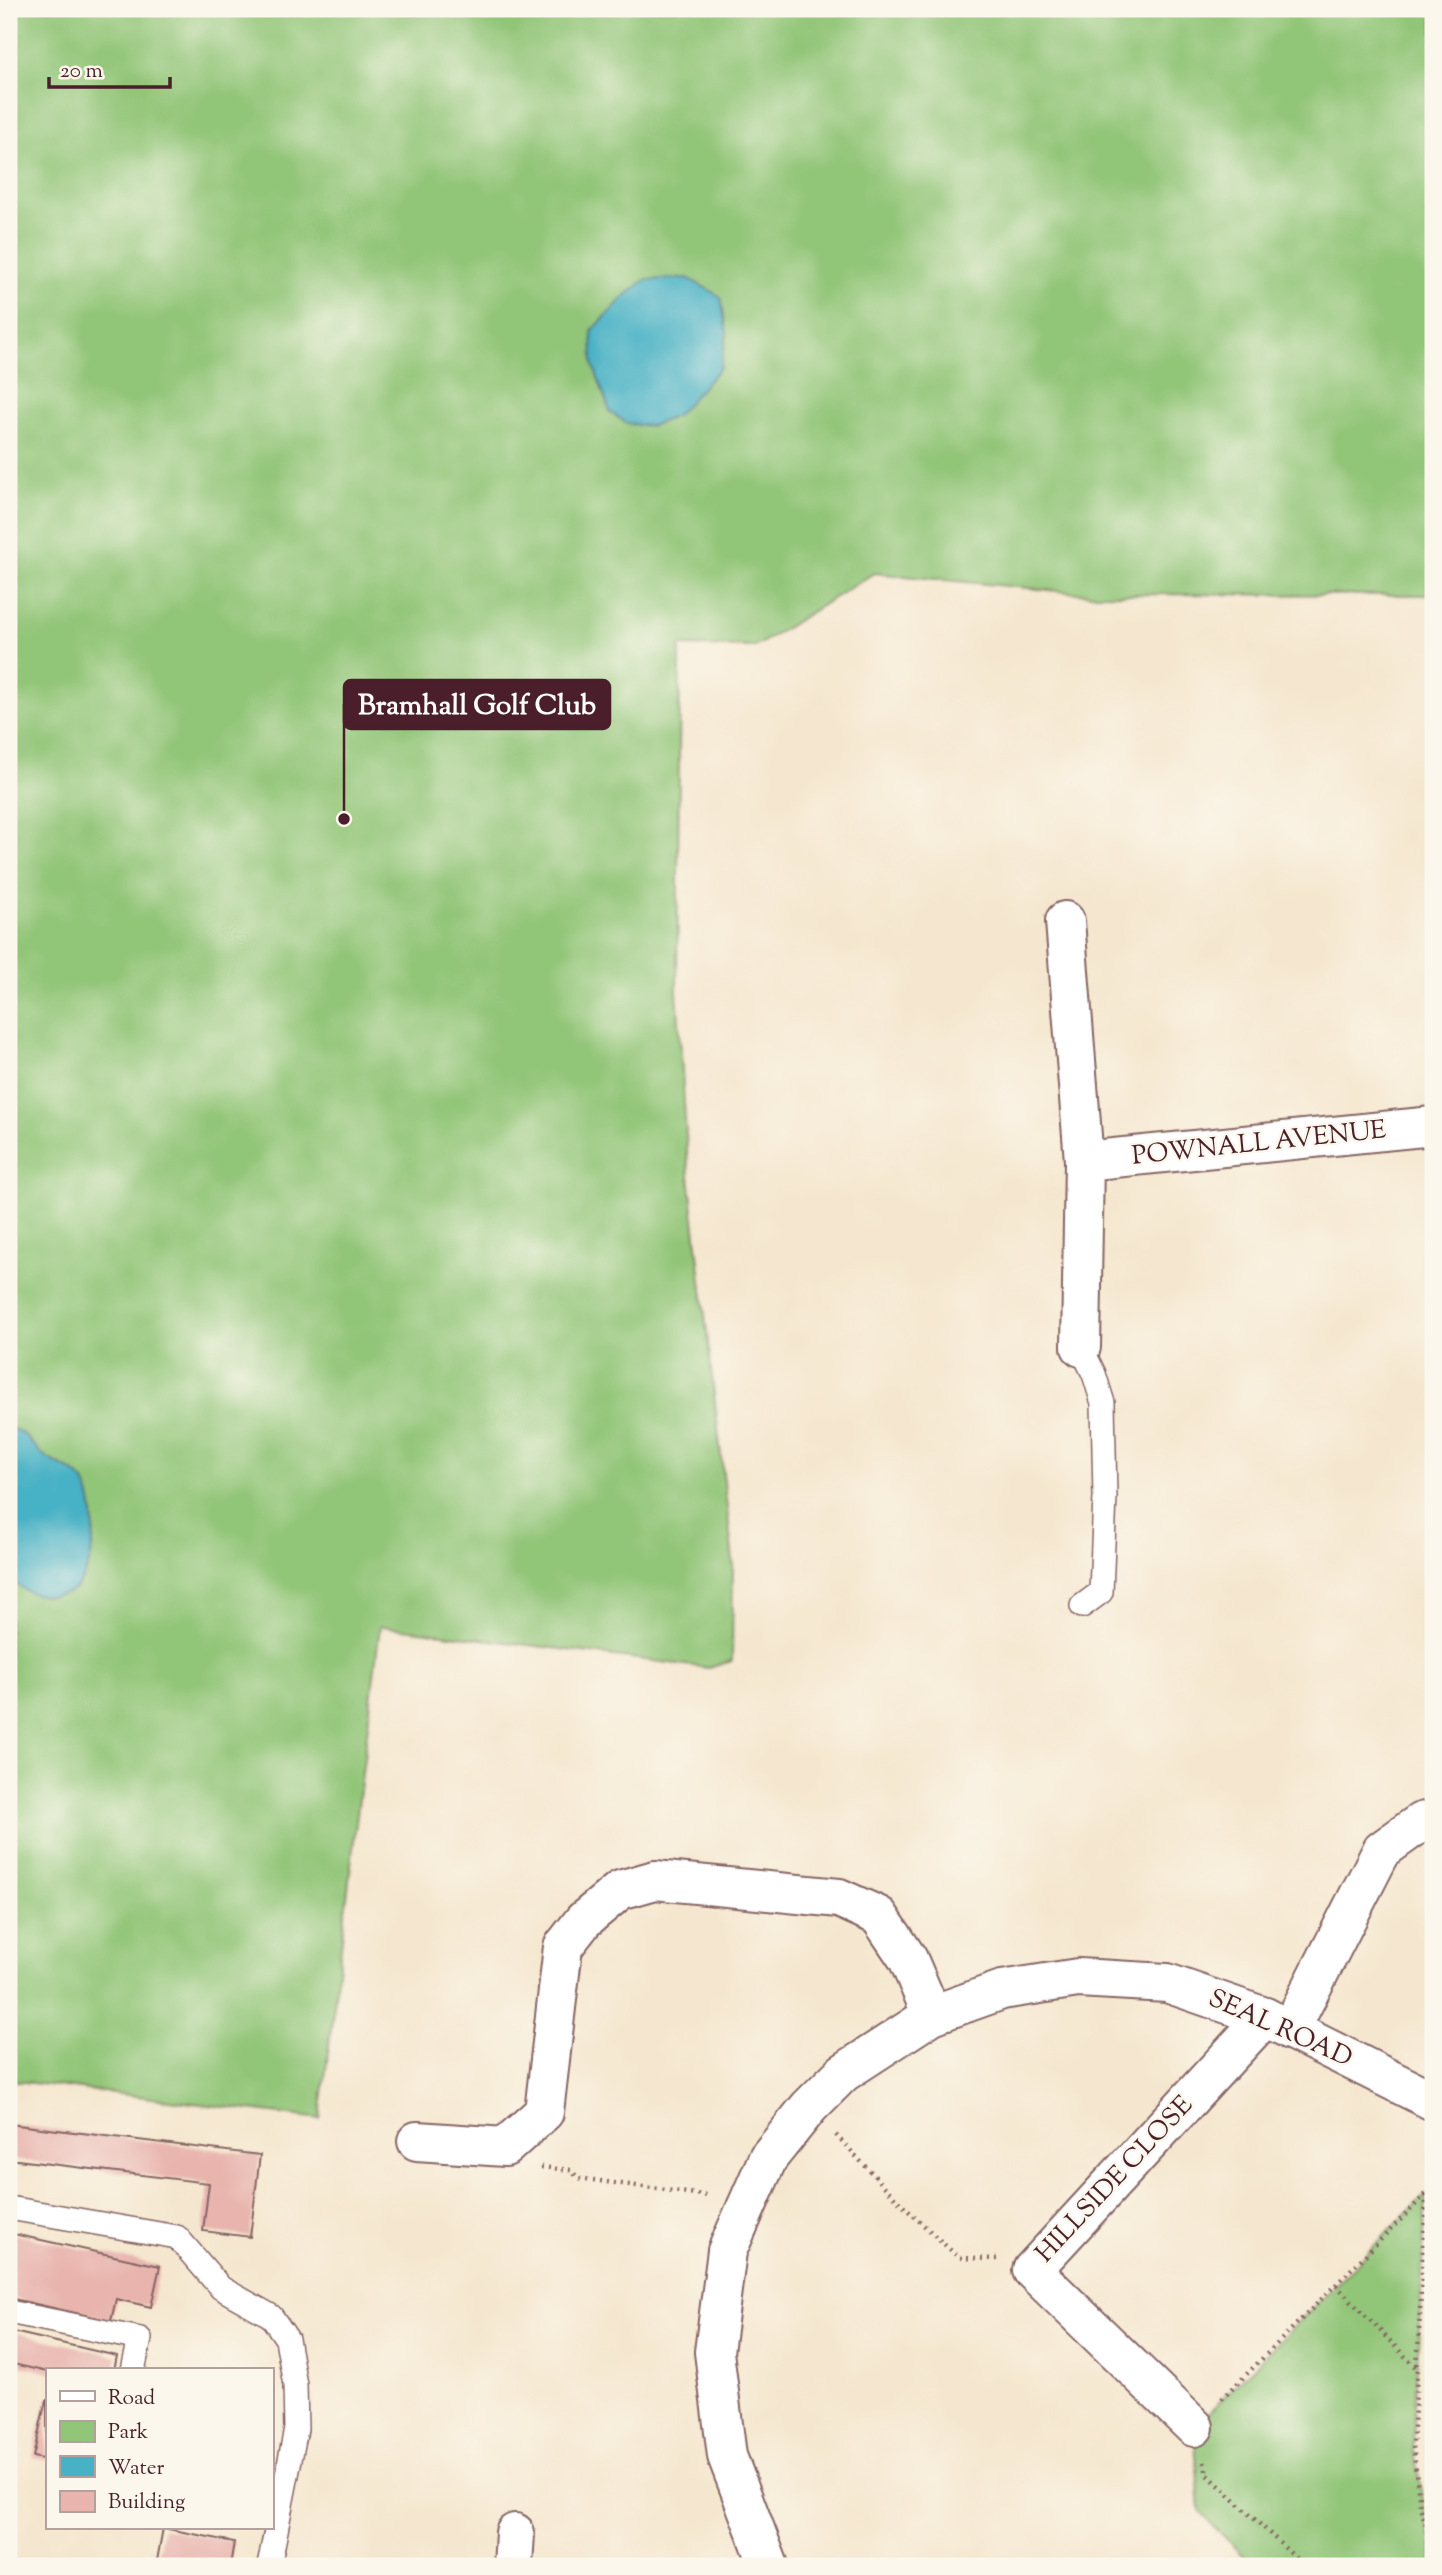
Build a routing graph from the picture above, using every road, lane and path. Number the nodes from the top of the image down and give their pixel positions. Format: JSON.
{"nodes":[{"id":1,"x":1065,"y":921,"type":"dead end"},
{"id":2,"x":1433,"y":1126,"type":"edge"},
{"id":3,"x":1084,"y":1161,"type":"junction"},
{"id":4,"x":1081,"y":1347,"type":"joint"},
{"id":5,"x":1082,"y":1606,"type":"dead end"},
{"id":6,"x":1433,"y":1819,"type":"edge"},
{"id":7,"x":932,"y":2015,"type":"junction"},
{"id":8,"x":1277,"y":2023,"type":"junction"},
{"id":9,"x":1433,"y":2101,"type":"edge"},
{"id":10,"x":809,"y":2107,"type":"junction"},
{"id":11,"x":417,"y":2141,"type":"dead end"},
{"id":12,"x":505,"y":2147,"type":"junction"},
{"id":13,"x":1433,"y":2187,"type":"edge"},
{"id":14,"x":1426,"y":2194,"type":"junction"},
{"id":15,"x":749,"y":2202,"type":"junction"},
{"id":16,"x":9,"y":2207,"type":"edge"},
{"id":17,"x":1032,"y":2270,"type":"junction"},
{"id":18,"x":1336,"y":2285,"type":"junction"},
{"id":19,"x":9,"y":2312,"type":"edge"},
{"id":20,"x":133,"y":2368,"type":"edge"},
{"id":21,"x":1418,"y":2369,"type":"junction"},
{"id":22,"x":1194,"y":2427,"type":"junction"},
{"id":23,"x":275,"y":2521,"type":"edge"},
{"id":24,"x":1433,"y":2545,"type":"edge"},
{"id":25,"x":269,"y":2566,"type":"edge"},
{"id":26,"x":768,"y":2566,"type":"edge"},
{"id":27,"x":1304,"y":2566,"type":"edge"}],
"edges":[{"from":1,"to":3,"type":"street"},
{"from":2,"to":3,"type":"street","name":"POWNALL AVENUE"},
{"from":3,"to":4,"type":"street"},
{"from":4,"to":5,"type":"lane"},
{"from":6,"to":8,"type":"street","name":"HILLSIDE CLOSE"},
{"from":7,"to":8,"type":"street","name":"SEAL ROAD"},
{"from":7,"to":10,"type":"street","name":"SEAL ROAD"},
{"from":7,"to":12,"type":"street"},
{"from":8,"to":9,"type":"street","name":"SEAL ROAD"},
{"from":8,"to":17,"type":"street","name":"HILLSIDE CLOSE"},
{"from":10,"to":15,"type":"street","name":"SEAL ROAD"},
{"from":10,"to":17,"type":"path"},
{"from":11,"to":12,"type":"street"},
{"from":12,"to":15,"type":"path"},
{"from":13,"to":14,"type":"path"},
{"from":14,"to":18,"type":"path"},
{"from":14,"to":21,"type":"path"},
{"from":15,"to":26,"type":"street","name":"SEAL ROAD"},
{"from":16,"to":23,"type":"lane"},
{"from":17,"to":22,"type":"street","name":"HILLSIDE CLOSE"},
{"from":18,"to":21,"type":"path"},
{"from":18,"to":22,"type":"path"},
{"from":19,"to":20,"type":"lane"},
{"from":21,"to":24,"type":"path"},
{"from":22,"to":27,"type":"path"},
{"from":23,"to":25,"type":"lane"}]}
